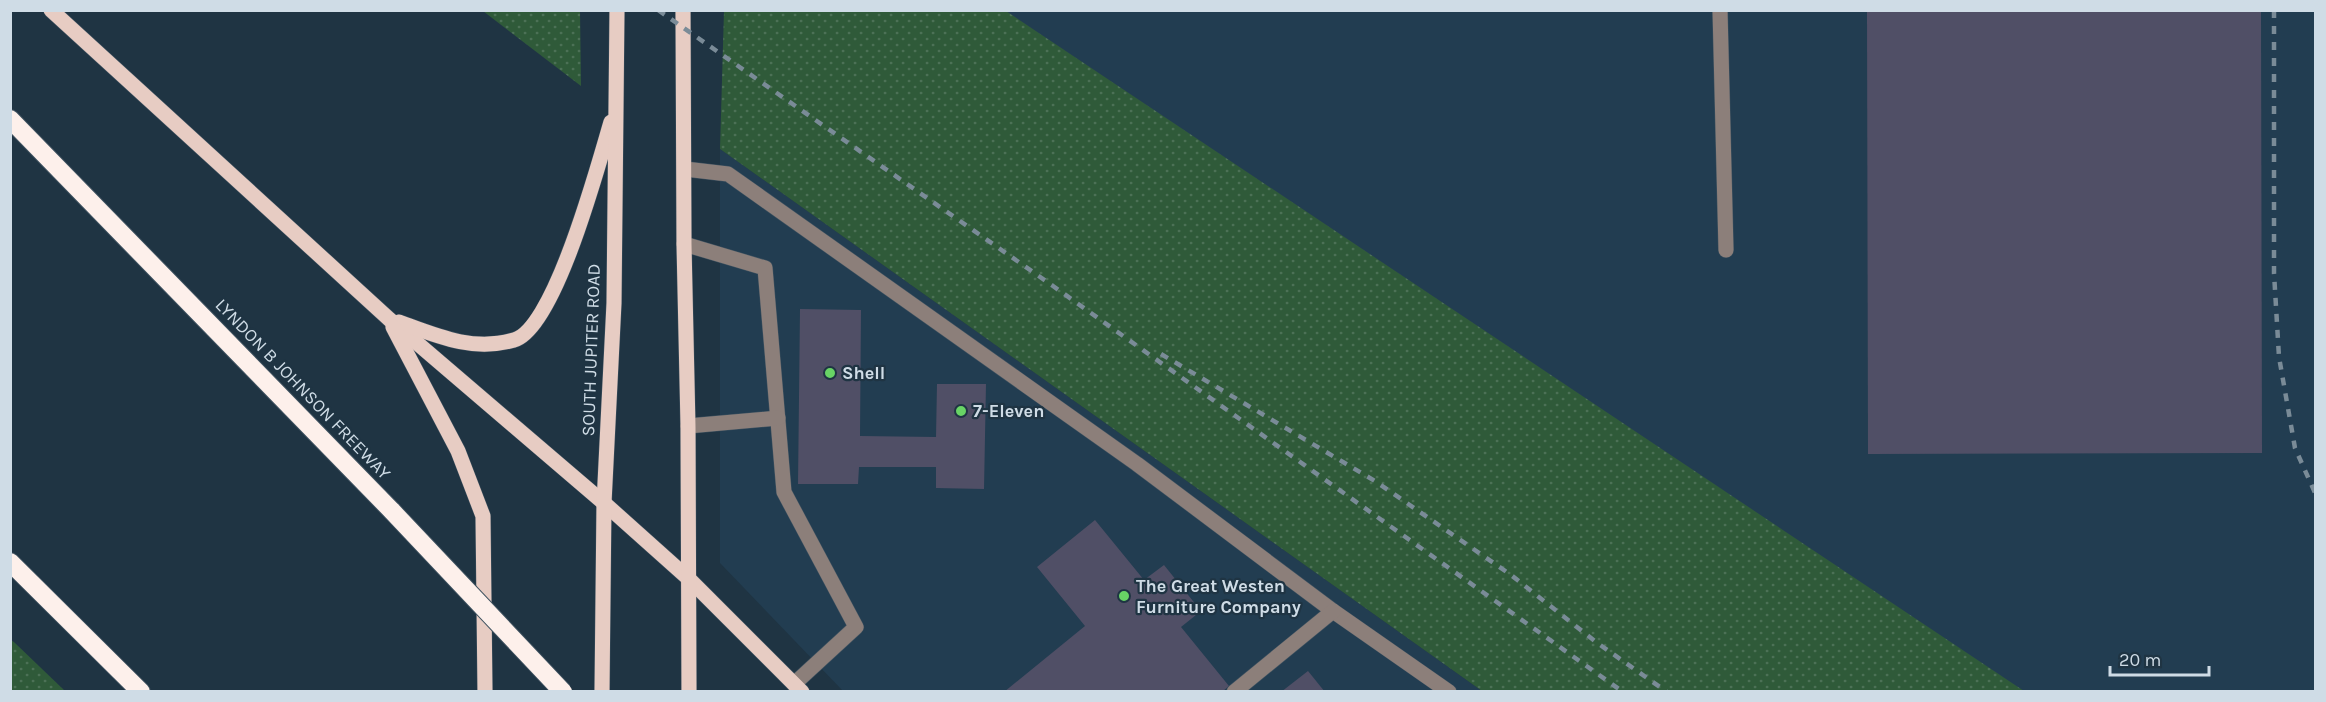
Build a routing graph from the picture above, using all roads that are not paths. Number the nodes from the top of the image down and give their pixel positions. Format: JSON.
{"nodes":[{"id":1,"x":51,"y":10,"type":"edge"},
{"id":2,"x":617,"y":10,"type":"edge"},
{"id":3,"x":683,"y":10,"type":"edge"},
{"id":4,"x":1720,"y":10,"type":"edge"},
{"id":5,"x":617,"y":101,"type":"junction"},
{"id":6,"x":10,"y":119,"type":"edge"},
{"id":7,"x":685,"y":169,"type":"junction"},
{"id":8,"x":684,"y":244,"type":"junction"},
{"id":9,"x":1726,"y":250,"type":"dead end"},
{"id":10,"x":389,"y":319,"type":"junction"},
{"id":11,"x":778,"y":418,"type":"junction"},
{"id":12,"x":688,"y":426,"type":"junction"},
{"id":13,"x":604,"y":503,"type":"junction"},
{"id":14,"x":10,"y":562,"type":"edge"},
{"id":15,"x":689,"y":579,"type":"junction"},
{"id":16,"x":1333,"y":611,"type":"junction"},
{"id":17,"x":798,"y":688,"type":"edge"},
{"id":18,"x":141,"y":692,"type":"edge"},
{"id":19,"x":485,"y":692,"type":"edge"},
{"id":20,"x":563,"y":692,"type":"edge"},
{"id":21,"x":602,"y":692,"type":"edge"},
{"id":22,"x":689,"y":692,"type":"edge"},
{"id":23,"x":1234,"y":692,"type":"edge"},
{"id":24,"x":1449,"y":692,"type":"edge"}],
"edges":[{"from":1,"to":10,"type":"main road"},
{"from":2,"to":5,"type":"main road","name":"SOUTH JUPITER ROAD"},
{"from":3,"to":7,"type":"main road"},
{"from":4,"to":9,"type":"lane"},
{"from":5,"to":10,"type":"main road"},
{"from":5,"to":13,"type":"main road","name":"SOUTH JUPITER ROAD"},
{"from":6,"to":20,"type":"highway","name":"LYNDON B JOHNSON FREEWAY","bridge":true},
{"from":7,"to":8,"type":"main road"},
{"from":7,"to":16,"type":"lane"},
{"from":8,"to":11,"type":"lane"},
{"from":8,"to":12,"type":"main road"},
{"from":10,"to":13,"type":"main road"},
{"from":10,"to":19,"type":"main road"},
{"from":11,"to":12,"type":"lane"},
{"from":11,"to":17,"type":"lane"},
{"from":12,"to":15,"type":"main road"},
{"from":13,"to":15,"type":"main road"},
{"from":13,"to":21,"type":"main road","name":"SOUTH JUPITER ROAD"},
{"from":14,"to":18,"type":"highway"},
{"from":15,"to":17,"type":"main road"},
{"from":15,"to":22,"type":"main road"},
{"from":16,"to":23,"type":"lane"},
{"from":16,"to":24,"type":"lane"}]}
